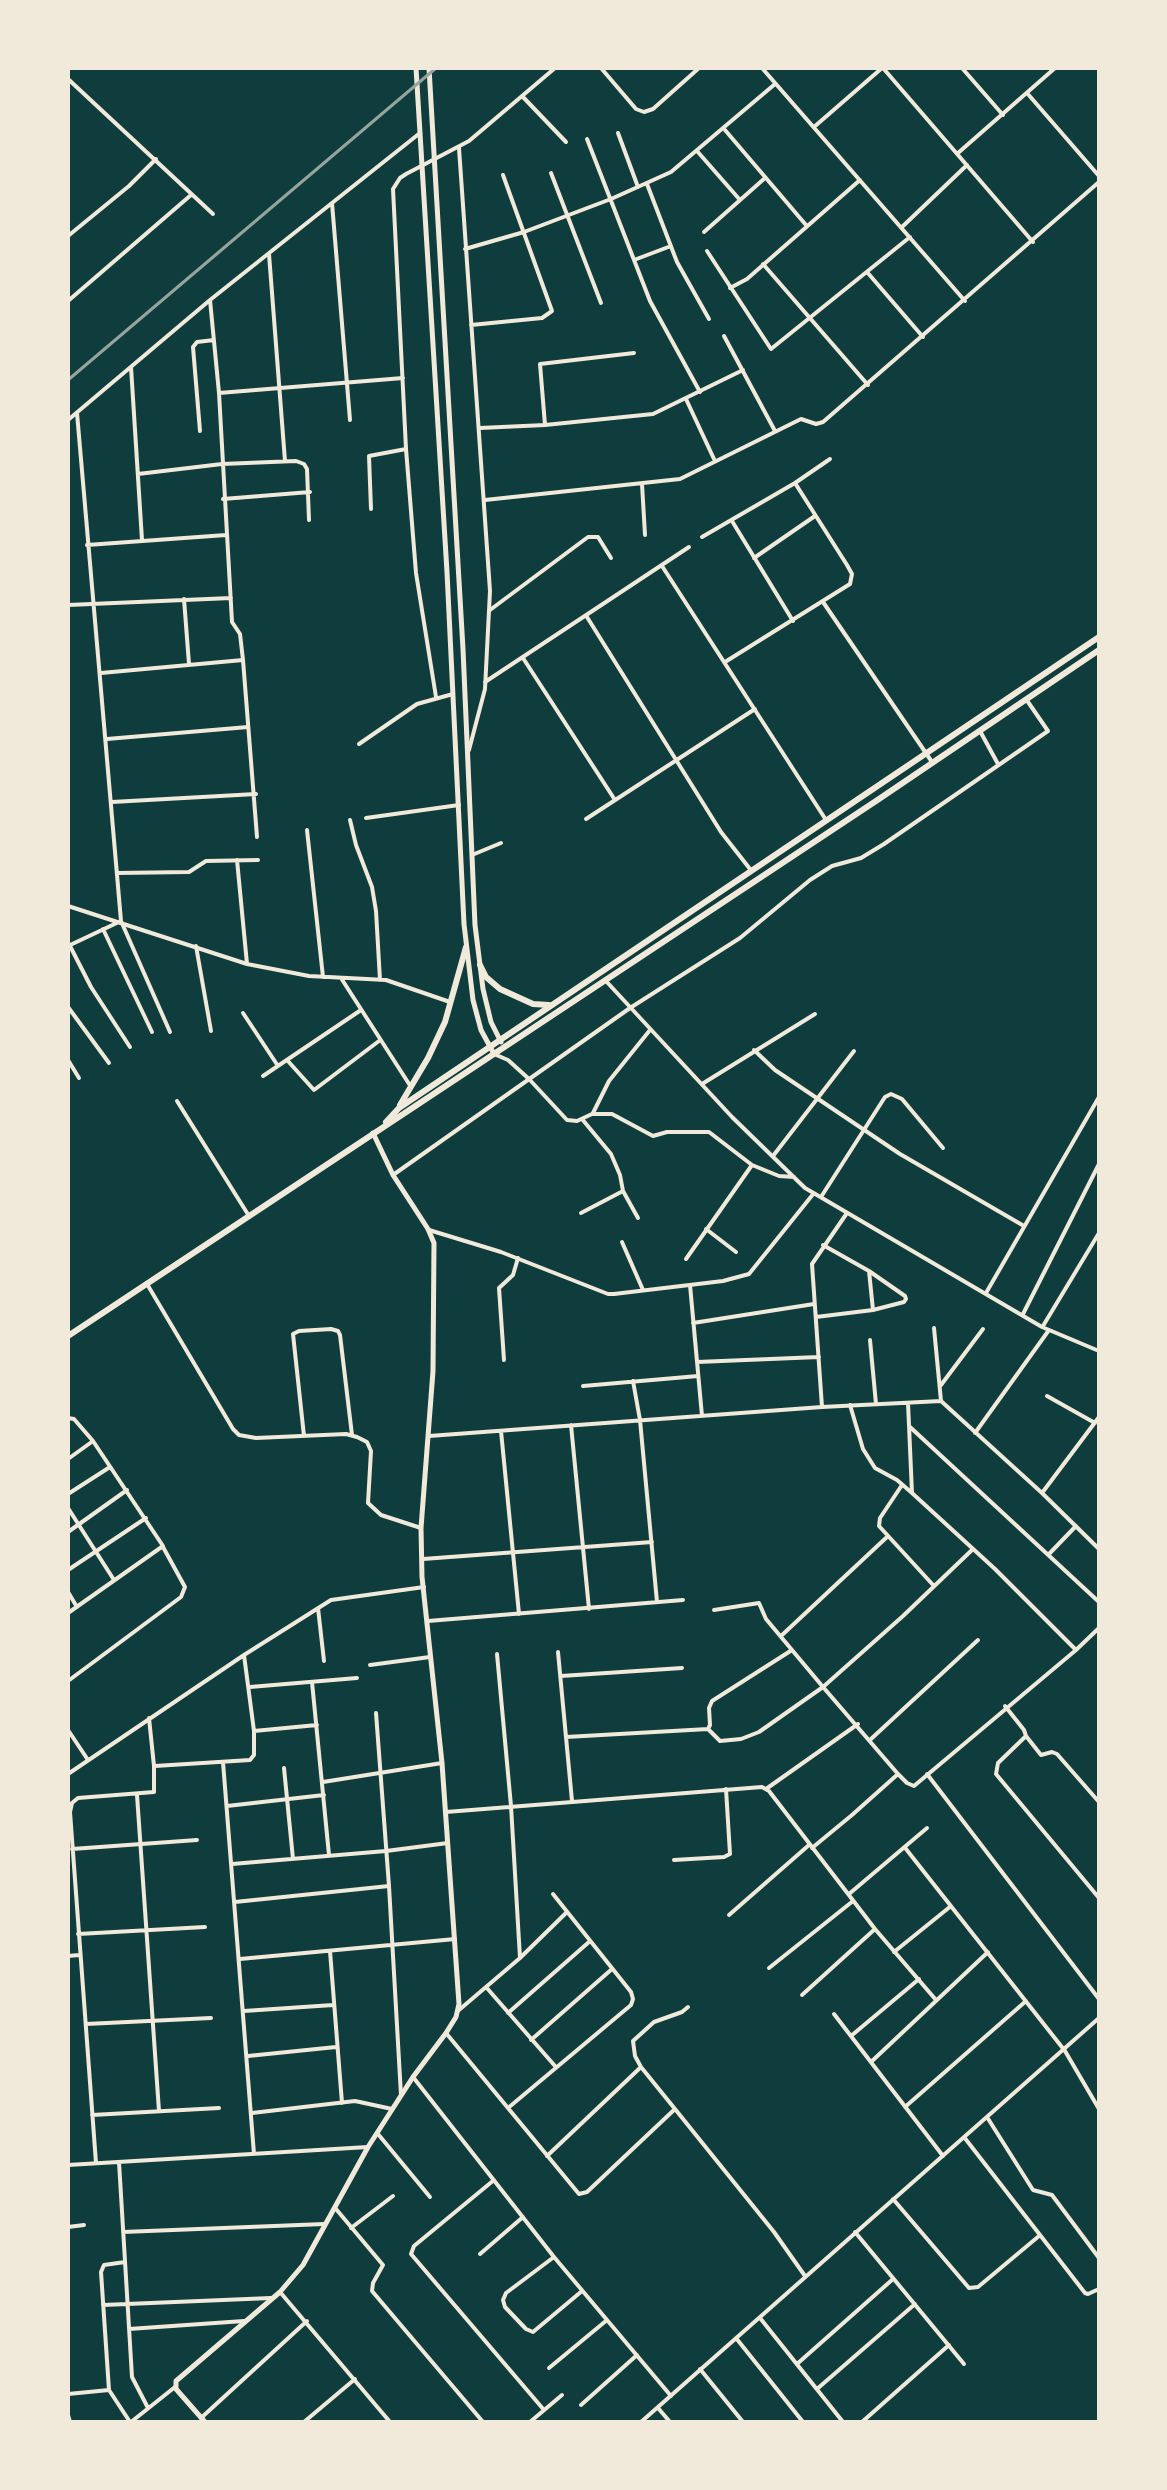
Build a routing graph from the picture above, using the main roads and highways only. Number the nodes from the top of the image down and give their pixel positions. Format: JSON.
{"nodes":[{"id":1,"x":1099,"y":637,"type":"edge"},
{"id":2,"x":1099,"y":650,"type":"edge"},
{"id":3,"x":466,"y":947,"type":"road end"},
{"id":4,"x":480,"y":965,"type":"road end"},
{"id":5,"x":549,"y":1005,"type":"junction"},
{"id":6,"x":399,"y":1108,"type":"junction"},
{"id":7,"x":384,"y":1125,"type":"junction"},
{"id":8,"x":68,"y":1336,"type":"edge"}],
"edges":[{"from":1,"to":5,"type":"main road"},
{"from":2,"to":7,"type":"main road"},
{"from":3,"to":6,"type":"main road"},
{"from":4,"to":5,"type":"main road"},
{"from":5,"to":6,"type":"main road"},
{"from":6,"to":7,"type":"main road"},
{"from":7,"to":8,"type":"main road"}]}
